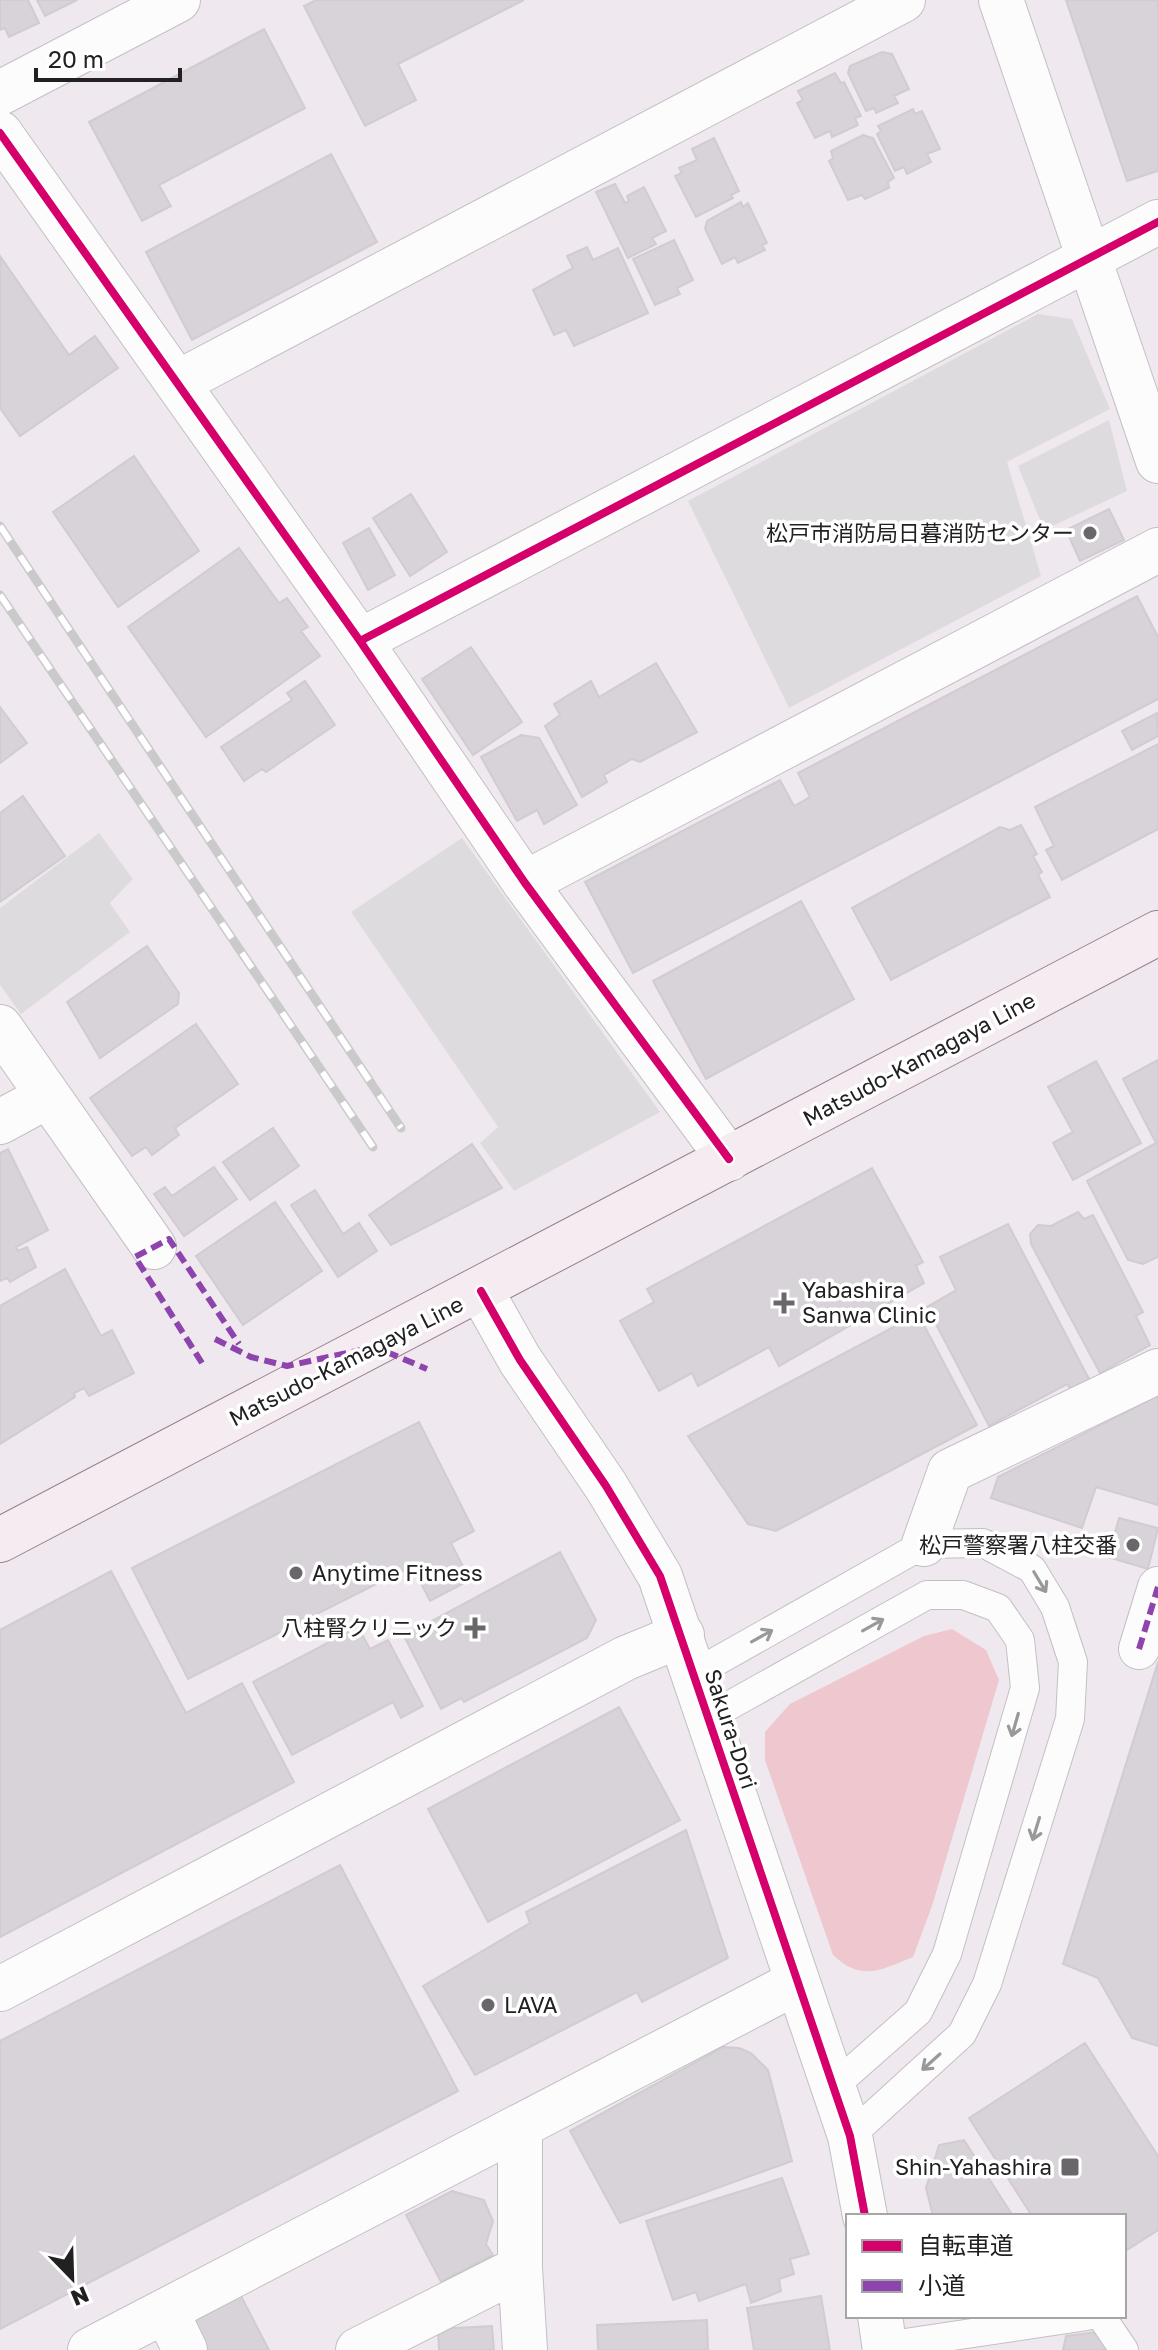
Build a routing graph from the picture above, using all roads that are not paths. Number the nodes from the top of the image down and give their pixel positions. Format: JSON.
{"nodes":[{"id":1,"x":178,"y":0,"type":"edge"},
{"id":2,"x":903,"y":0,"type":"edge"},
{"id":3,"x":1001,"y":0,"type":"edge"},
{"id":4,"x":0,"y":93,"type":"edge"},
{"id":5,"x":0,"y":133,"type":"edge"},
{"id":6,"x":1158,"y":222,"type":"edge"},
{"id":7,"x":1090,"y":259,"type":"junction"},
{"id":8,"x":177,"y":383,"type":"junction"},
{"id":9,"x":1158,"y":461,"type":"edge"},
{"id":10,"x":1158,"y":550,"type":"edge"},
{"id":11,"x":360,"y":641,"type":"junction"},
{"id":12,"x":525,"y":883,"type":"junction"},
{"id":13,"x":1158,"y":933,"type":"edge"},
{"id":14,"x":0,"y":1027,"type":"edge"},
{"id":15,"x":48,"y":1096,"type":"junction"},
{"id":16,"x":0,"y":1122,"type":"edge"},
{"id":17,"x":729,"y":1159,"type":"junction"},
{"id":18,"x":154,"y":1247,"type":"dead end"},
{"id":19,"x":481,"y":1291,"type":"junction"},
{"id":20,"x":1158,"y":1371,"type":"edge"},
{"id":21,"x":0,"y":1540,"type":"edge"},
{"id":22,"x":924,"y":1544,"type":"junction"},
{"id":23,"x":1158,"y":1587,"type":"edge"},
{"id":24,"x":1139,"y":1649,"type":"dead end"},
{"id":25,"x":688,"y":1654,"type":"junction"},
{"id":26,"x":707,"y":1718,"type":"junction"},
{"id":27,"x":797,"y":1982,"type":"junction"},
{"id":28,"x":0,"y":1989,"type":"edge"},
{"id":29,"x":833,"y":2087,"type":"junction"},
{"id":30,"x":520,"y":2126,"type":"junction"},
{"id":31,"x":850,"y":2136,"type":"junction"},
{"id":32,"x":865,"y":2214,"type":"edge"},
{"id":33,"x":520,"y":2268,"type":"junction"},
{"id":34,"x":166,"y":2311,"type":"junction"},
{"id":35,"x":1068,"y":2318,"type":"edge"},
{"id":36,"x":1102,"y":2318,"type":"edge"},
{"id":37,"x":883,"y":2337,"type":"edge"},
{"id":38,"x":90,"y":2350,"type":"edge"},
{"id":39,"x":185,"y":2350,"type":"edge"},
{"id":40,"x":358,"y":2350,"type":"edge"},
{"id":41,"x":525,"y":2350,"type":"edge"},
{"id":42,"x":1124,"y":2350,"type":"edge"}],
"edges":[{"from":1,"to":4,"type":"street"},
{"from":2,"to":8,"type":"street"},
{"from":3,"to":7,"type":"street"},
{"from":5,"to":8,"type":"street"},
{"from":6,"to":7,"type":"street"},
{"from":7,"to":9,"type":"street"},
{"from":7,"to":11,"type":"street"},
{"from":8,"to":11,"type":"street"},
{"from":10,"to":12,"type":"street"},
{"from":11,"to":12,"type":"street"},
{"from":12,"to":17,"type":"street"},
{"from":13,"to":17,"type":"main road","name":"Matsudo-Kamagaya Line"},
{"from":14,"to":15,"type":"street"},
{"from":15,"to":16,"type":"street"},
{"from":15,"to":18,"type":"street"},
{"from":17,"to":19,"type":"main road","name":"Matsudo-Kamagaya Line"},
{"from":19,"to":21,"type":"main road","name":"Matsudo-Kamagaya Line"},
{"from":19,"to":25,"type":"street","name":"Sakura-Dori"},
{"from":20,"to":22,"type":"street"},
{"from":25,"to":22,"type":"lane","one_way":true},
{"from":22,"to":31,"type":"lane","one_way":true},
{"from":23,"to":24,"type":"street"},
{"from":25,"to":26,"type":"street","name":"Sakura-Dori"},
{"from":25,"to":28,"type":"street"},
{"from":26,"to":27,"type":"street","name":"Sakura-Dori"},
{"from":26,"to":29,"type":"lane","one_way":true},
{"from":27,"to":29,"type":"street","name":"Sakura-Dori"},
{"from":27,"to":30,"type":"street"},
{"from":29,"to":31,"type":"street","name":"Sakura-Dori"},
{"from":30,"to":33,"type":"street"},
{"from":30,"to":34,"type":"street"},
{"from":31,"to":32,"type":"street","name":"Sakura-Dori"},
{"from":33,"to":40,"type":"street"},
{"from":33,"to":41,"type":"street"},
{"from":34,"to":38,"type":"street"},
{"from":34,"to":39,"type":"street"},
{"from":35,"to":37,"type":"lane"},
{"from":36,"to":42,"type":"lane"}]}
